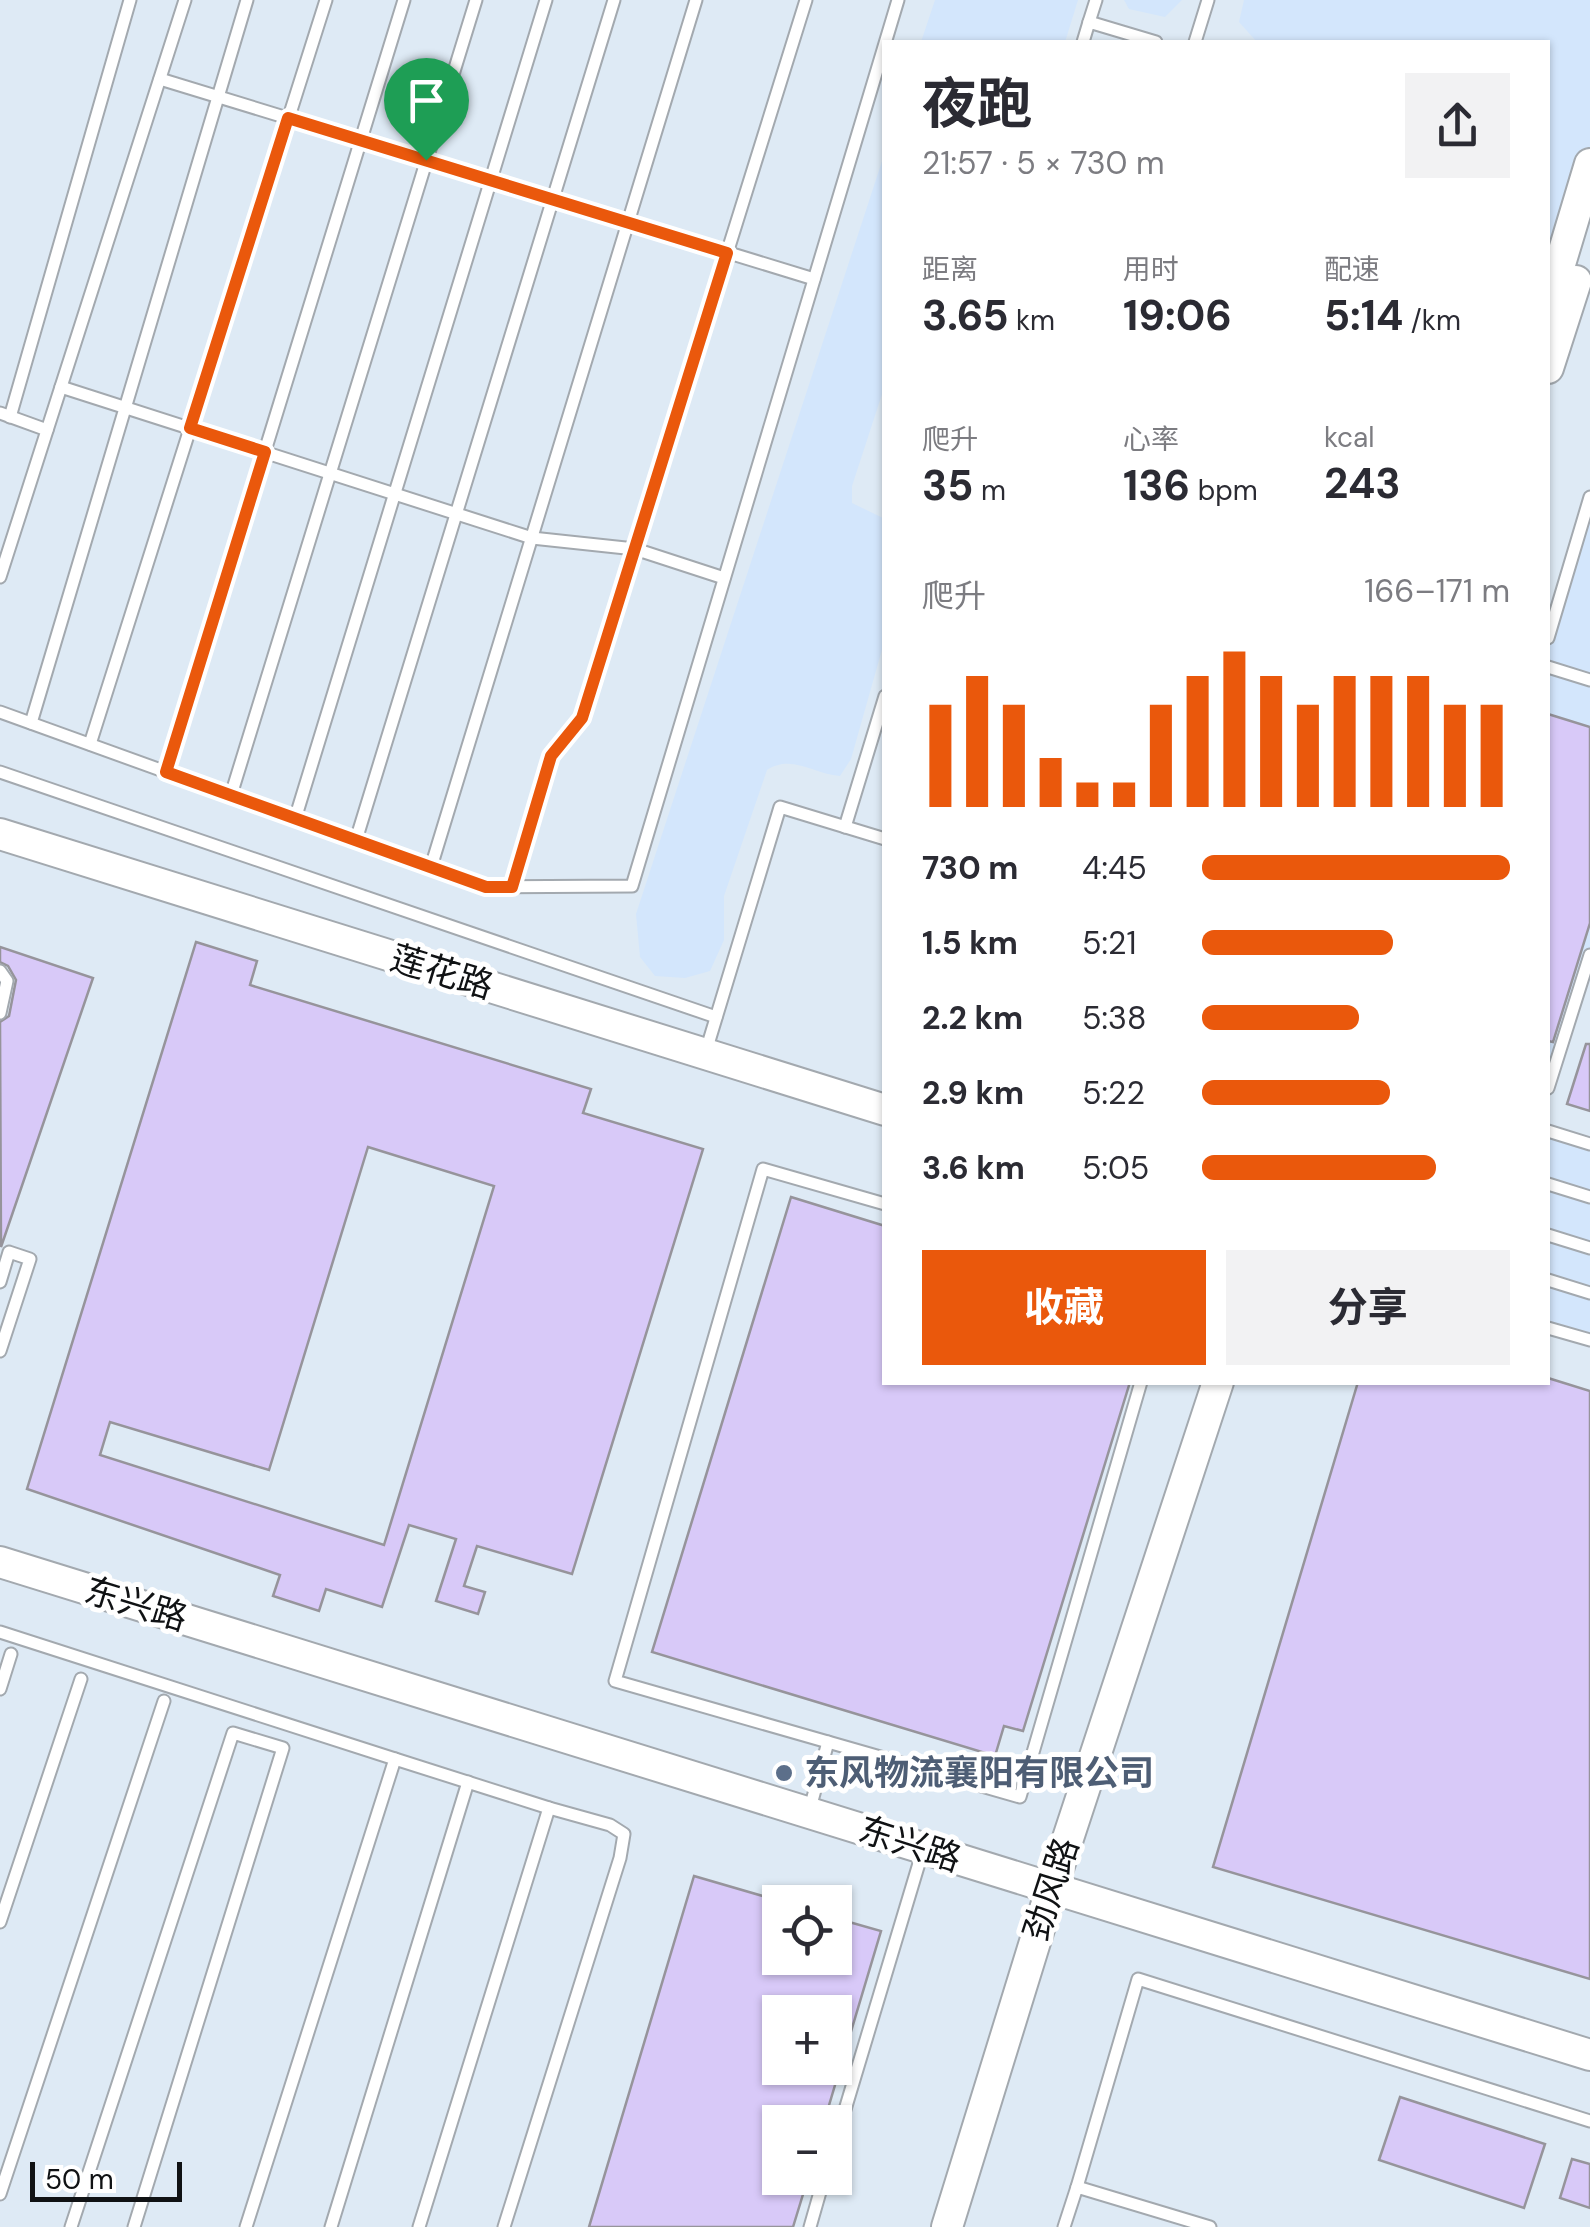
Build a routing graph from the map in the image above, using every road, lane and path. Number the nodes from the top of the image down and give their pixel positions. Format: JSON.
{"nodes":[{"id":1,"x":130,"y":0,"type":"edge"},
{"id":2,"x":186,"y":0,"type":"edge"},
{"id":3,"x":248,"y":0,"type":"edge"},
{"id":4,"x":326,"y":0,"type":"edge"},
{"id":5,"x":404,"y":0,"type":"edge"},
{"id":6,"x":476,"y":0,"type":"edge"},
{"id":7,"x":546,"y":0,"type":"edge"},
{"id":8,"x":614,"y":0,"type":"edge"},
{"id":9,"x":696,"y":0,"type":"edge"},
{"id":10,"x":806,"y":0,"type":"edge"},
{"id":11,"x":898,"y":0,"type":"edge"},
{"id":12,"x":1096,"y":0,"type":"edge"},
{"id":13,"x":1208,"y":0,"type":"edge"},
{"id":14,"x":1089,"y":22,"type":"junction"},
{"id":15,"x":886,"y":40,"type":"edge"},
{"id":16,"x":1084,"y":40,"type":"edge"},
{"id":17,"x":1149,"y":40,"type":"edge"},
{"id":18,"x":1197,"y":40,"type":"edge"},
{"id":19,"x":882,"y":53,"type":"edge"},
{"id":20,"x":160,"y":79,"type":"junction"},
{"id":21,"x":218,"y":97,"type":"junction"},
{"id":22,"x":288,"y":118,"type":"junction"},
{"id":23,"x":361,"y":140,"type":"junction"},
{"id":24,"x":426,"y":160,"type":"junction"},
{"id":25,"x":1590,"y":164,"type":"edge"},
{"id":26,"x":491,"y":180,"type":"junction"},
{"id":27,"x":553,"y":199,"type":"junction"},
{"id":28,"x":628,"y":222,"type":"junction"},
{"id":29,"x":1590,"y":236,"type":"edge"},
{"id":30,"x":727,"y":253,"type":"junction"},
{"id":31,"x":814,"y":280,"type":"junction"},
{"id":32,"x":1550,"y":297,"type":"edge"},
{"id":33,"x":1550,"y":362,"type":"edge"},
{"id":34,"x":61,"y":387,"type":"junction"},
{"id":35,"x":125,"y":408,"type":"junction"},
{"id":36,"x":5,"y":415,"type":"edge"},
{"id":37,"x":190,"y":428,"type":"junction"},
{"id":38,"x":48,"y":430,"type":"junction"},
{"id":39,"x":265,"y":452,"type":"junction"},
{"id":40,"x":330,"y":473,"type":"junction"},
{"id":41,"x":395,"y":494,"type":"junction"},
{"id":42,"x":1590,"y":496,"type":"edge"},
{"id":43,"x":456,"y":513,"type":"junction"},
{"id":44,"x":532,"y":538,"type":"junction"},
{"id":45,"x":634,"y":549,"type":"junction"},
{"id":46,"x":0,"y":578,"type":"edge"},
{"id":47,"x":724,"y":578,"type":"junction"},
{"id":48,"x":1550,"y":631,"type":"edge"},
{"id":49,"x":1550,"y":667,"type":"edge"},
{"id":50,"x":1590,"y":680,"type":"edge"},
{"id":51,"x":882,"y":706,"type":"edge"},
{"id":52,"x":0,"y":712,"type":"edge"},
{"id":53,"x":31,"y":723,"type":"junction"},
{"id":54,"x":90,"y":744,"type":"junction"},
{"id":55,"x":0,"y":772,"type":"edge"},
{"id":56,"x":166,"y":772,"type":"junction"},
{"id":57,"x":231,"y":795,"type":"junction"},
{"id":58,"x":296,"y":819,"type":"junction"},
{"id":59,"x":845,"y":827,"type":"junction"},
{"id":60,"x":0,"y":834,"type":"edge"},
{"id":61,"x":882,"y":838,"type":"edge"},
{"id":62,"x":356,"y":840,"type":"junction"},
{"id":63,"x":431,"y":868,"type":"junction"},
{"id":64,"x":512,"y":887,"type":"junction"},
{"id":65,"x":1590,"y":955,"type":"edge"},
{"id":66,"x":0,"y":971,"type":"edge"},
{"id":67,"x":0,"y":1014,"type":"edge"},
{"id":68,"x":716,"y":1017,"type":"junction"},
{"id":69,"x":704,"y":1055,"type":"junction"},
{"id":70,"x":1550,"y":1082,"type":"edge"},
{"id":71,"x":882,"y":1109,"type":"edge"},
{"id":72,"x":1550,"y":1132,"type":"edge"},
{"id":73,"x":1590,"y":1144,"type":"edge"},
{"id":74,"x":1550,"y":1185,"type":"edge"},
{"id":75,"x":1590,"y":1197,"type":"edge"},
{"id":76,"x":882,"y":1203,"type":"edge"},
{"id":77,"x":1550,"y":1236,"type":"edge"},
{"id":78,"x":1590,"y":1248,"type":"edge"},
{"id":79,"x":0,"y":1281,"type":"edge"},
{"id":80,"x":1550,"y":1281,"type":"edge"},
{"id":81,"x":1590,"y":1293,"type":"edge"},
{"id":82,"x":1550,"y":1329,"type":"edge"},
{"id":83,"x":1590,"y":1340,"type":"edge"},
{"id":84,"x":0,"y":1351,"type":"edge"},
{"id":85,"x":1140,"y":1385,"type":"edge"},
{"id":86,"x":1217,"y":1385,"type":"edge"},
{"id":87,"x":1237,"y":1385,"type":"edge"},
{"id":88,"x":0,"y":1562,"type":"edge"},
{"id":89,"x":0,"y":1632,"type":"edge"},
{"id":90,"x":11,"y":1654,"type":"dead end"},
{"id":91,"x":81,"y":1679,"type":"dead end"},
{"id":92,"x":0,"y":1689,"type":"edge"},
{"id":93,"x":164,"y":1701,"type":"dead end"},
{"id":94,"x":828,"y":1742,"type":"junction"},
{"id":95,"x":396,"y":1759,"type":"junction"},
{"id":96,"x":468,"y":1782,"type":"junction"},
{"id":97,"x":548,"y":1808,"type":"junction"},
{"id":98,"x":809,"y":1812,"type":"junction"},
{"id":99,"x":924,"y":1849,"type":"junction"},
{"id":100,"x":1060,"y":1892,"type":"junction"},
{"id":101,"x":0,"y":1922,"type":"edge"},
{"id":102,"x":1590,"y":2056,"type":"edge"},
{"id":103,"x":847,"y":2105,"type":"edge"},
{"id":104,"x":1590,"y":2121,"type":"edge"},
{"id":105,"x":1077,"y":2187,"type":"junction"},
{"id":106,"x":0,"y":2194,"type":"edge"},
{"id":107,"x":819,"y":2195,"type":"edge"},
{"id":108,"x":71,"y":2227,"type":"edge"},
{"id":109,"x":134,"y":2227,"type":"edge"},
{"id":110,"x":246,"y":2227,"type":"edge"},
{"id":111,"x":331,"y":2227,"type":"edge"},
{"id":112,"x":419,"y":2227,"type":"edge"},
{"id":113,"x":504,"y":2227,"type":"edge"},
{"id":114,"x":810,"y":2227,"type":"edge"},
{"id":115,"x":947,"y":2227,"type":"edge"},
{"id":116,"x":967,"y":2227,"type":"edge"},
{"id":117,"x":1064,"y":2227,"type":"edge"},
{"id":118,"x":1210,"y":2227,"type":"edge"}],
"edges":[{"from":1,"to":36,"type":"lane"},
{"from":2,"to":20,"type":"lane"},
{"from":3,"to":21,"type":"lane"},
{"from":4,"to":22,"type":"lane"},
{"from":5,"to":23,"type":"lane"},
{"from":6,"to":24,"type":"lane"},
{"from":7,"to":26,"type":"lane"},
{"from":8,"to":27,"type":"lane"},
{"from":9,"to":28,"type":"lane"},
{"from":10,"to":30,"type":"lane"},
{"from":11,"to":15,"type":"lane"},
{"from":12,"to":14,"type":"lane"},
{"from":13,"to":18,"type":"lane"},
{"from":14,"to":16,"type":"lane"},
{"from":14,"to":17,"type":"lane"},
{"from":19,"to":31,"type":"lane"},
{"from":20,"to":21,"type":"lane"},
{"from":20,"to":34,"type":"lane"},
{"from":21,"to":22,"type":"lane"},
{"from":21,"to":35,"type":"lane"},
{"from":22,"to":23,"type":"lane"},
{"from":22,"to":37,"type":"lane"},
{"from":23,"to":24,"type":"lane"},
{"from":23,"to":39,"type":"lane"},
{"from":24,"to":26,"type":"lane"},
{"from":24,"to":40,"type":"lane"},
{"from":25,"to":32,"type":"street"},
{"from":26,"to":27,"type":"lane"},
{"from":26,"to":41,"type":"lane"},
{"from":27,"to":28,"type":"lane"},
{"from":27,"to":43,"type":"lane"},
{"from":28,"to":30,"type":"lane"},
{"from":28,"to":44,"type":"lane"},
{"from":29,"to":33,"type":"street"},
{"from":30,"to":31,"type":"lane"},
{"from":30,"to":45,"type":"lane"},
{"from":31,"to":47,"type":"lane"},
{"from":34,"to":35,"type":"lane"},
{"from":34,"to":38,"type":"lane"},
{"from":35,"to":37,"type":"lane"},
{"from":35,"to":53,"type":"lane"},
{"from":36,"to":38,"type":"lane"},
{"from":37,"to":39,"type":"lane"},
{"from":37,"to":54,"type":"lane"},
{"from":38,"to":46,"type":"lane"},
{"from":39,"to":40,"type":"lane"},
{"from":39,"to":56,"type":"lane"},
{"from":40,"to":41,"type":"lane"},
{"from":40,"to":57,"type":"lane"},
{"from":41,"to":43,"type":"lane"},
{"from":41,"to":58,"type":"lane"},
{"from":42,"to":48,"type":"lane"},
{"from":43,"to":44,"type":"lane"},
{"from":43,"to":62,"type":"lane"},
{"from":44,"to":45,"type":"lane"},
{"from":44,"to":63,"type":"lane"},
{"from":45,"to":47,"type":"lane"},
{"from":45,"to":64,"type":"lane"},
{"from":47,"to":64,"type":"lane"},
{"from":49,"to":50,"type":"lane"},
{"from":51,"to":59,"type":"lane"},
{"from":52,"to":53,"type":"lane"},
{"from":53,"to":54,"type":"lane"},
{"from":54,"to":56,"type":"lane"},
{"from":55,"to":68,"type":"lane"},
{"from":56,"to":57,"type":"lane"},
{"from":57,"to":58,"type":"lane"},
{"from":58,"to":62,"type":"lane"},
{"from":59,"to":61,"type":"lane"},
{"from":59,"to":68,"type":"lane"},
{"from":60,"to":69,"type":"street","name":"莲花路"},
{"from":62,"to":63,"type":"lane"},
{"from":63,"to":64,"type":"lane"},
{"from":65,"to":70,"type":"lane"},
{"from":66,"to":67,"type":"lane"},
{"from":68,"to":69,"type":"lane"},
{"from":69,"to":71,"type":"street","name":"莲花路"},
{"from":72,"to":73,"type":"lane"},
{"from":74,"to":75,"type":"lane"},
{"from":76,"to":94,"type":"lane"},
{"from":77,"to":78,"type":"lane"},
{"from":79,"to":84,"type":"lane"},
{"from":80,"to":81,"type":"lane"},
{"from":82,"to":83,"type":"lane"},
{"from":85,"to":94,"type":"lane"},
{"from":86,"to":100,"type":"street","name":"劲风路"},
{"from":87,"to":100,"type":"street","name":"劲风路"},
{"from":88,"to":98,"type":"street","name":"东兴路"},
{"from":89,"to":95,"type":"lane"},
{"from":90,"to":92,"type":"lane"},
{"from":91,"to":101,"type":"lane"},
{"from":93,"to":106,"type":"lane"},
{"from":94,"to":98,"type":"lane"},
{"from":95,"to":96,"type":"lane"},
{"from":95,"to":110,"type":"lane"},
{"from":96,"to":97,"type":"lane"},
{"from":96,"to":111,"type":"lane"},
{"from":97,"to":112,"type":"lane"},
{"from":97,"to":113,"type":"lane"},
{"from":98,"to":99,"type":"street","name":"东兴路"},
{"from":99,"to":100,"type":"street","name":"东兴路"},
{"from":99,"to":103,"type":"lane"},
{"from":100,"to":102,"type":"street","name":"东兴路"},
{"from":100,"to":115,"type":"street","name":"劲风路"},
{"from":100,"to":116,"type":"street","name":"劲风路"},
{"from":104,"to":105,"type":"lane"},
{"from":105,"to":117,"type":"lane"},
{"from":105,"to":118,"type":"lane"},
{"from":107,"to":114,"type":"lane"},
{"from":108,"to":109,"type":"lane"}]}
